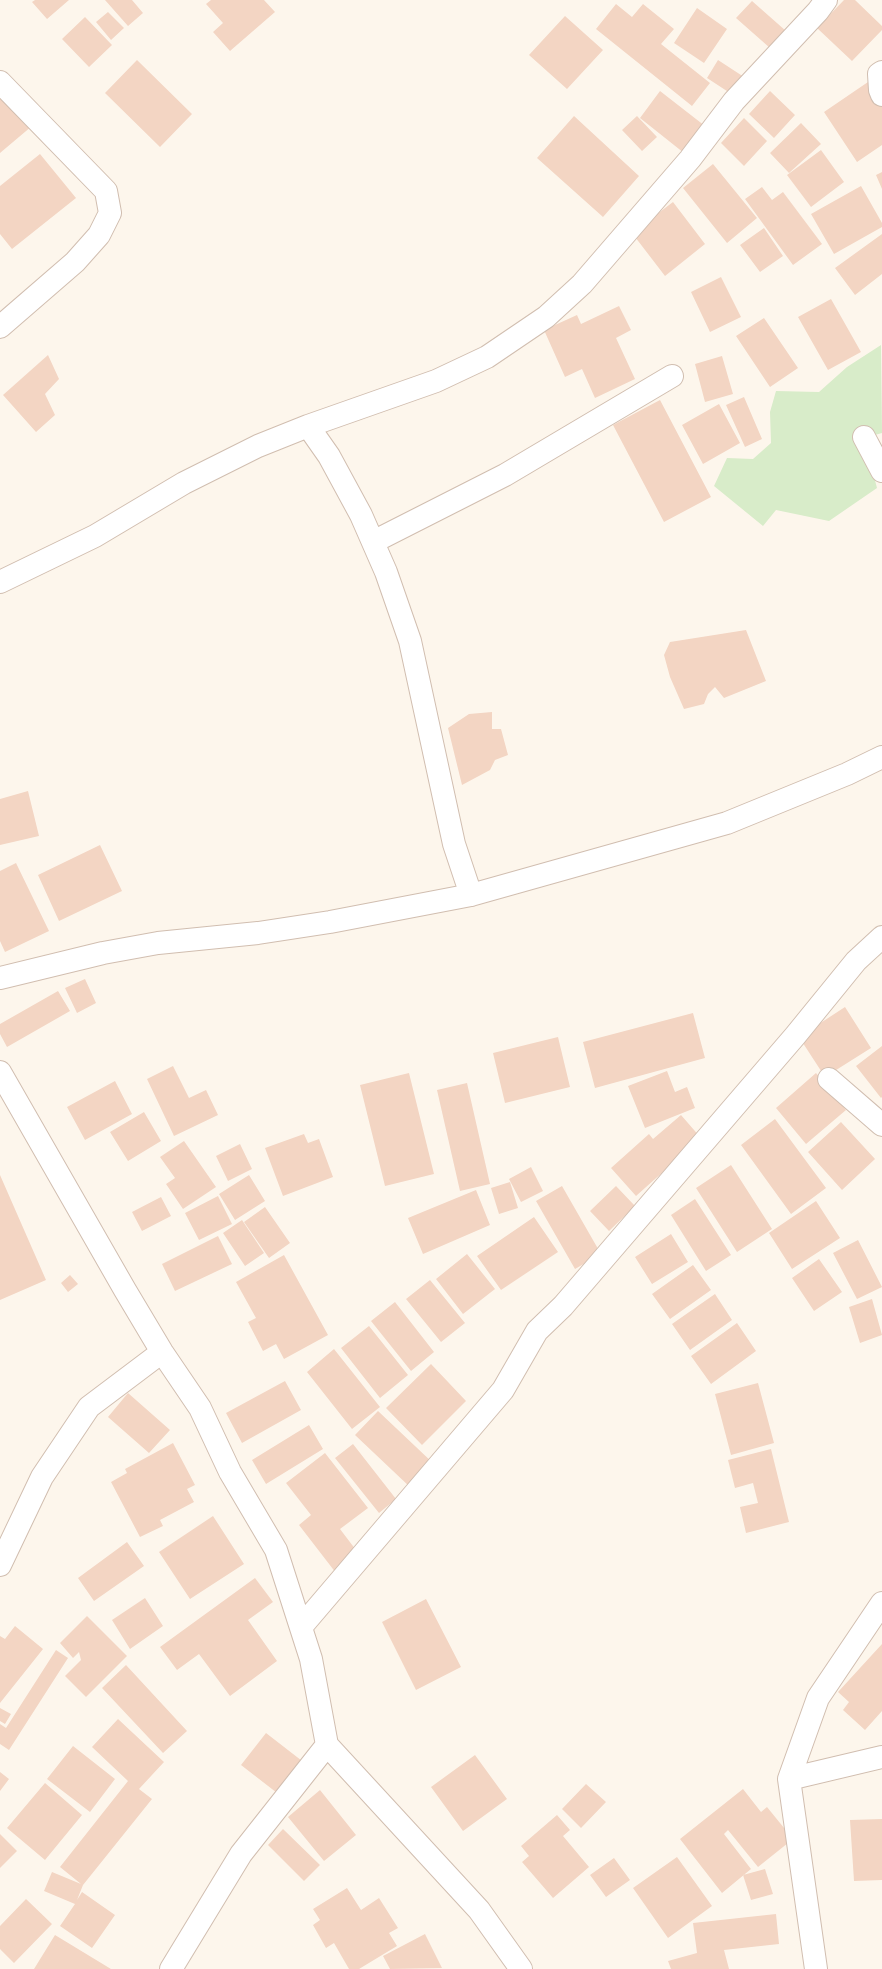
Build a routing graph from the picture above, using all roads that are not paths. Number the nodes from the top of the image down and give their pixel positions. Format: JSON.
{"nodes":[{"id":1,"x":826,"y":0,"type":"edge"},
{"id":2,"x":882,"y":72,"type":"edge"},
{"id":3,"x":0,"y":82,"type":"edge"},
{"id":4,"x":882,"y":95,"type":"edge"},
{"id":5,"x":0,"y":327,"type":"edge"},
{"id":6,"x":672,"y":376,"type":"dead end"},
{"id":7,"x":308,"y":426,"type":"junction"},
{"id":8,"x":864,"y":437,"type":"dead end"},
{"id":9,"x":882,"y":471,"type":"edge"},
{"id":10,"x":373,"y":542,"type":"junction"},
{"id":11,"x":0,"y":582,"type":"edge"},
{"id":12,"x":882,"y":757,"type":"edge"},
{"id":13,"x":471,"y":895,"type":"junction"},
{"id":14,"x":882,"y":937,"type":"edge"},
{"id":15,"x":0,"y":978,"type":"edge"},
{"id":16,"x":0,"y":1072,"type":"edge"},
{"id":17,"x":829,"y":1079,"type":"dead end"},
{"id":18,"x":882,"y":1125,"type":"edge"},
{"id":19,"x":162,"y":1352,"type":"junction"},
{"id":20,"x":0,"y":1566,"type":"edge"},
{"id":21,"x":882,"y":1603,"type":"edge"},
{"id":22,"x":301,"y":1627,"type":"junction"},
{"id":23,"x":327,"y":1745,"type":"junction"},
{"id":24,"x":882,"y":1757,"type":"edge"},
{"id":25,"x":790,"y":1779,"type":"junction"},
{"id":26,"x":171,"y":1969,"type":"edge"},
{"id":27,"x":521,"y":1969,"type":"edge"},
{"id":28,"x":816,"y":1969,"type":"edge"}],
"edges":[{"from":1,"to":7,"type":"street"},
{"from":2,"to":4,"type":"street"},
{"from":3,"to":5,"type":"street"},
{"from":6,"to":10,"type":"street"},
{"from":7,"to":10,"type":"street"},
{"from":7,"to":11,"type":"street"},
{"from":8,"to":9,"type":"street"},
{"from":10,"to":13,"type":"street"},
{"from":12,"to":13,"type":"street"},
{"from":13,"to":15,"type":"street"},
{"from":14,"to":22,"type":"street"},
{"from":16,"to":19,"type":"street"},
{"from":17,"to":18,"type":"street"},
{"from":19,"to":20,"type":"street"},
{"from":19,"to":22,"type":"street"},
{"from":21,"to":25,"type":"street"},
{"from":22,"to":23,"type":"street"},
{"from":23,"to":26,"type":"street"},
{"from":23,"to":27,"type":"street"},
{"from":24,"to":25,"type":"street"},
{"from":25,"to":28,"type":"street"}]}
